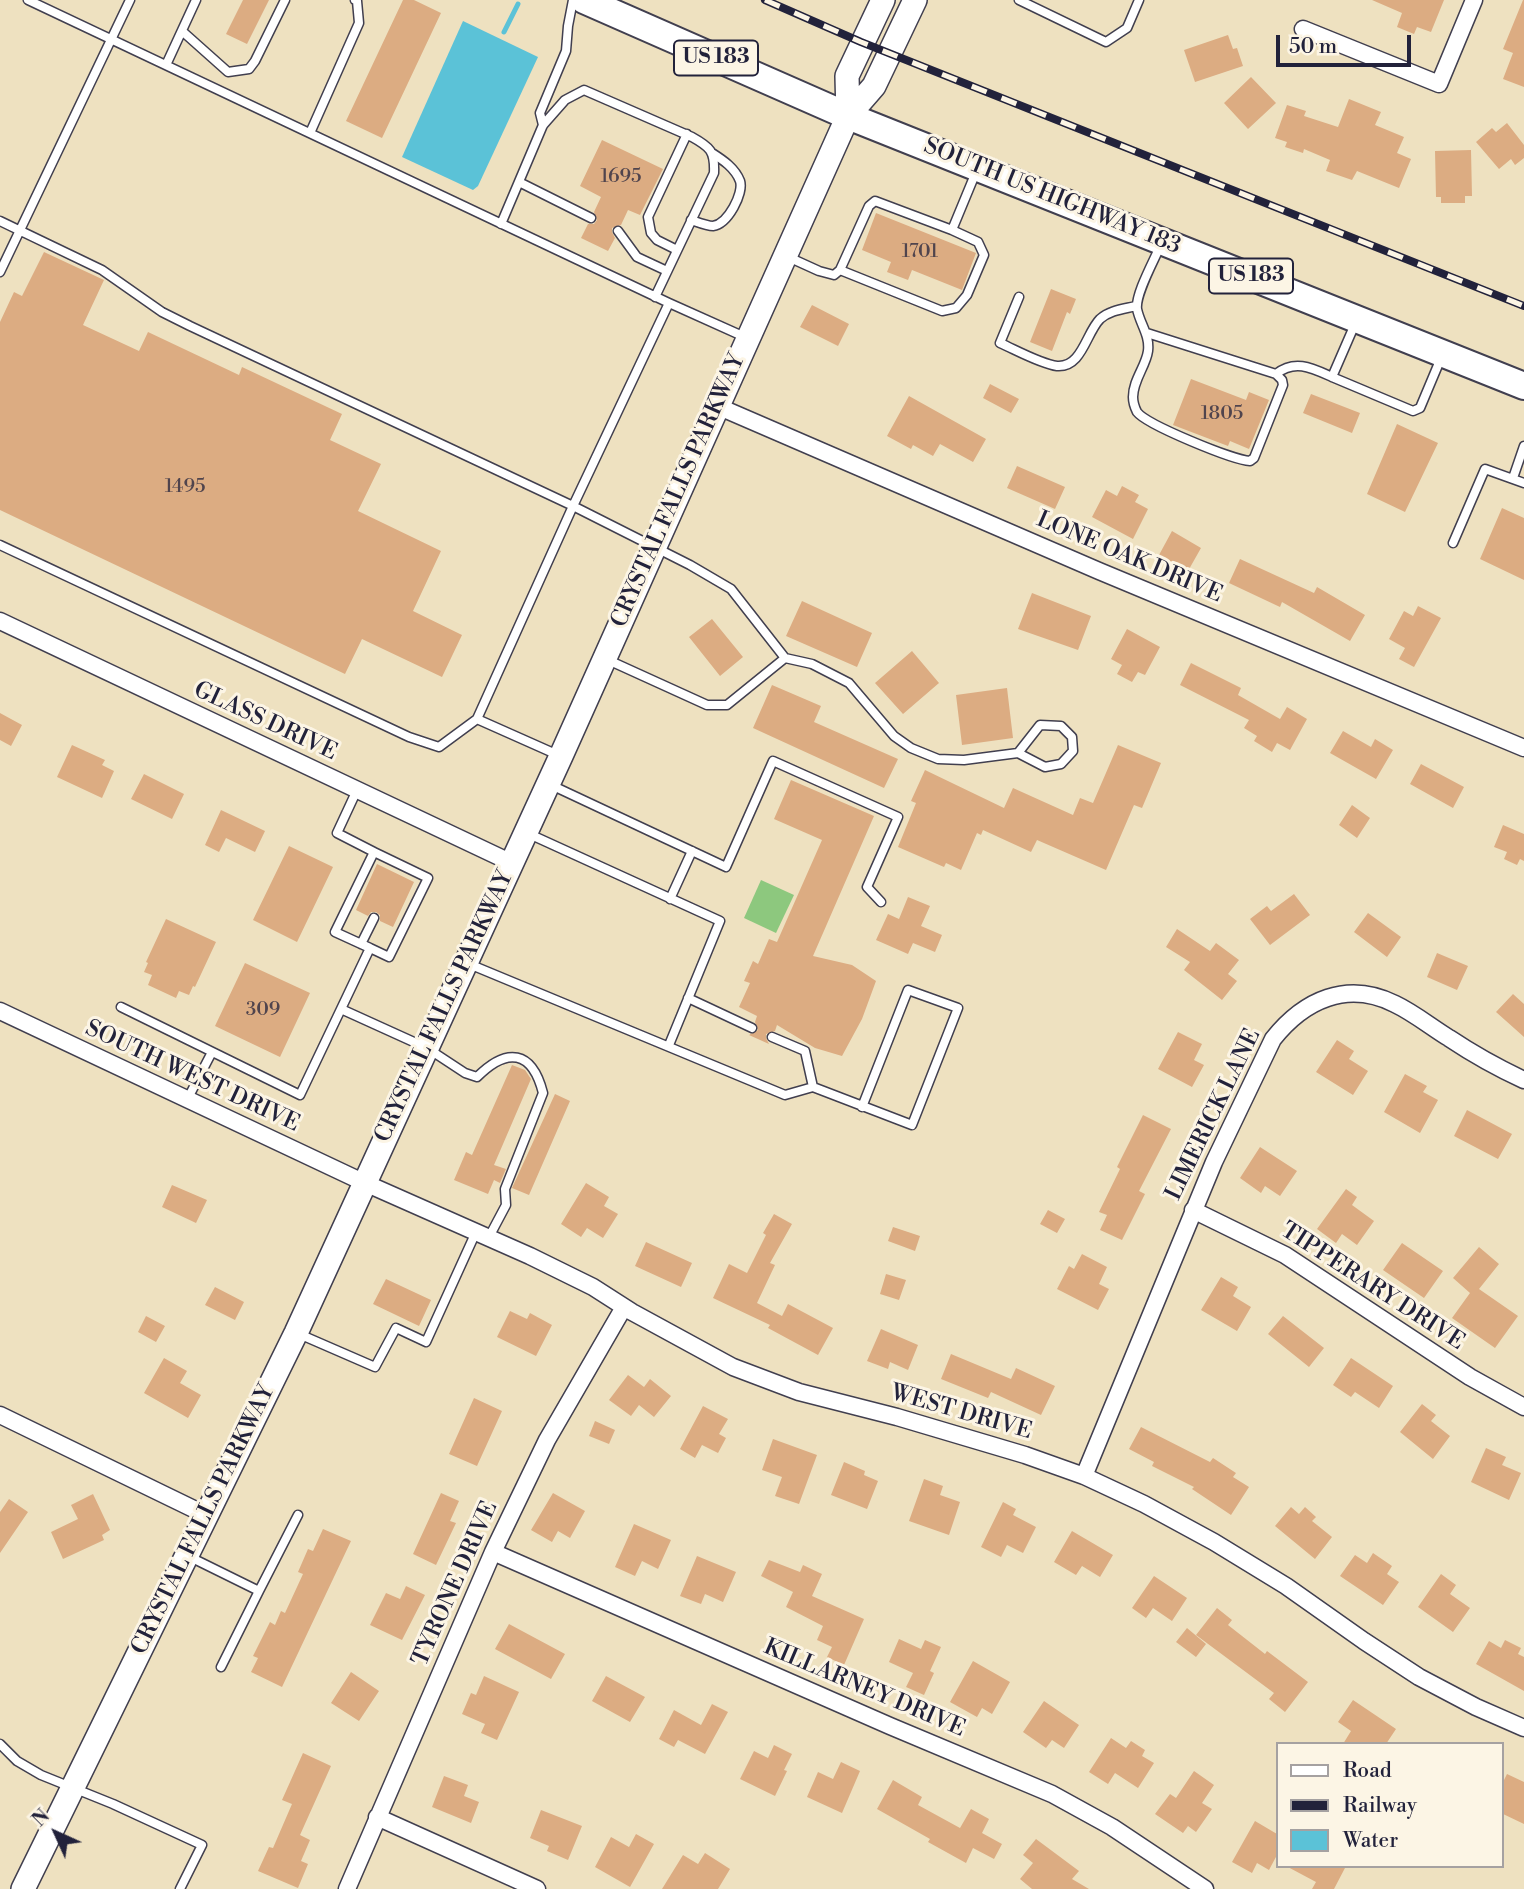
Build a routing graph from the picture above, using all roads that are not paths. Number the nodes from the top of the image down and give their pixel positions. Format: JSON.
{"nodes":[{"id":1,"x":28,"y":0,"type":"edge"},
{"id":2,"x":130,"y":0,"type":"edge"},
{"id":3,"x":196,"y":0,"type":"edge"},
{"id":4,"x":285,"y":0,"type":"edge"},
{"id":5,"x":355,"y":0,"type":"edge"},
{"id":6,"x":573,"y":0,"type":"edge"},
{"id":7,"x":584,"y":0,"type":"edge"},
{"id":8,"x":883,"y":0,"type":"edge"},
{"id":9,"x":915,"y":0,"type":"edge"},
{"id":10,"x":1019,"y":0,"type":"edge"},
{"id":11,"x":1139,"y":0,"type":"edge"},
{"id":12,"x":1474,"y":0,"type":"edge"},
{"id":13,"x":1303,"y":29,"type":"dead end"},
{"id":14,"x":182,"y":31,"type":"junction"},
{"id":15,"x":111,"y":39,"type":"junction"},
{"id":16,"x":166,"y":65,"type":"junction"},
{"id":17,"x":848,"y":116,"type":"junction"},
{"id":18,"x":544,"y":125,"type":"junction"},
{"id":19,"x":310,"y":134,"type":"junction"},
{"id":20,"x":687,"y":134,"type":"junction"},
{"id":21,"x":712,"y":153,"type":"junction"},
{"id":22,"x":978,"y":167,"type":"junction"},
{"id":23,"x":519,"y":182,"type":"junction"},
{"id":24,"x":591,"y":218,"type":"dead end"},
{"id":25,"x":691,"y":220,"type":"junction"},
{"id":26,"x":0,"y":221,"type":"edge"},
{"id":27,"x":501,"y":224,"type":"junction"},
{"id":28,"x":20,"y":230,"type":"junction"},
{"id":29,"x":952,"y":230,"type":"junction"},
{"id":30,"x":618,"y":231,"type":"dead end"},
{"id":31,"x":1163,"y":242,"type":"junction"},
{"id":32,"x":677,"y":250,"type":"junction"},
{"id":33,"x":786,"y":256,"type":"junction"},
{"id":34,"x":840,"y":270,"type":"junction"},
{"id":35,"x":667,"y":271,"type":"junction"},
{"id":36,"x":0,"y":272,"type":"edge"},
{"id":37,"x":655,"y":297,"type":"junction"},
{"id":38,"x":1019,"y":298,"type":"dead end"},
{"id":39,"x":668,"y":303,"type":"junction"},
{"id":40,"x":1136,"y":306,"type":"junction"},
{"id":41,"x":1358,"y":318,"type":"junction"},
{"id":42,"x":1147,"y":333,"type":"junction"},
{"id":43,"x":747,"y":338,"type":"junction"},
{"id":44,"x":1443,"y":354,"type":"junction"},
{"id":45,"x":1276,"y":374,"type":"junction"},
{"id":46,"x":1332,"y":377,"type":"junction"},
{"id":47,"x":1524,"y":386,"type":"edge"},
{"id":48,"x":717,"y":406,"type":"junction"},
{"id":49,"x":1524,"y":446,"type":"edge"},
{"id":50,"x":1513,"y":478,"type":"junction"},
{"id":51,"x":1524,"y":483,"type":"edge"},
{"id":52,"x":573,"y":506,"type":"junction"},
{"id":53,"x":1453,"y":543,"type":"dead end"},
{"id":54,"x":0,"y":545,"type":"edge"},
{"id":55,"x":655,"y":546,"type":"junction"},
{"id":56,"x":0,"y":621,"type":"edge"},
{"id":57,"x":605,"y":658,"type":"junction"},
{"id":58,"x":786,"y":658,"type":"junction"},
{"id":59,"x":477,"y":719,"type":"junction"},
{"id":60,"x":1524,"y":748,"type":"edge"},
{"id":61,"x":1018,"y":753,"type":"junction"},
{"id":62,"x":561,"y":757,"type":"junction"},
{"id":63,"x":548,"y":784,"type":"junction"},
{"id":64,"x":357,"y":790,"type":"junction"},
{"id":65,"x":526,"y":833,"type":"junction"},
{"id":66,"x":692,"y":851,"type":"junction"},
{"id":67,"x":374,"y":852,"type":"junction"},
{"id":68,"x":512,"y":863,"type":"junction"},
{"id":69,"x":670,"y":899,"type":"junction"},
{"id":70,"x":881,"y":902,"type":"dead end"},
{"id":71,"x":374,"y":918,"type":"dead end"},
{"id":72,"x":361,"y":944,"type":"junction"},
{"id":73,"x":370,"y":948,"type":"junction"},
{"id":74,"x":466,"y":963,"type":"junction"},
{"id":75,"x":688,"y":998,"type":"junction"},
{"id":76,"x":121,"y":1007,"type":"dead end"},
{"id":77,"x":341,"y":1009,"type":"junction"},
{"id":78,"x":0,"y":1011,"type":"edge"},
{"id":79,"x":752,"y":1028,"type":"dead end"},
{"id":80,"x":772,"y":1037,"type":"dead end"},
{"id":81,"x":668,"y":1045,"type":"junction"},
{"id":82,"x":427,"y":1048,"type":"junction"},
{"id":83,"x":212,"y":1052,"type":"junction"},
{"id":84,"x":1524,"y":1080,"type":"edge"},
{"id":85,"x":813,"y":1087,"type":"junction"},
{"id":86,"x":187,"y":1100,"type":"junction"},
{"id":87,"x":862,"y":1107,"type":"junction"},
{"id":88,"x":365,"y":1183,"type":"junction"},
{"id":89,"x":1193,"y":1210,"type":"junction"},
{"id":90,"x":482,"y":1235,"type":"junction"},
{"id":91,"x":624,"y":1307,"type":"junction"},
{"id":92,"x":296,"y":1333,"type":"junction"},
{"id":93,"x":1524,"y":1407,"type":"edge"},
{"id":94,"x":0,"y":1415,"type":"edge"},
{"id":95,"x":1084,"y":1476,"type":"junction"},
{"id":96,"x":206,"y":1515,"type":"junction"},
{"id":97,"x":298,"y":1515,"type":"dead end"},
{"id":98,"x":494,"y":1552,"type":"junction"},
{"id":99,"x":187,"y":1556,"type":"junction"},
{"id":100,"x":259,"y":1591,"type":"junction"},
{"id":101,"x":221,"y":1667,"type":"dead end"},
{"id":102,"x":1524,"y":1728,"type":"edge"},
{"id":103,"x":0,"y":1744,"type":"edge"},
{"id":104,"x":73,"y":1787,"type":"junction"},
{"id":105,"x":377,"y":1817,"type":"junction"},
{"id":106,"x":23,"y":1889,"type":"edge"},
{"id":107,"x":180,"y":1889,"type":"edge"},
{"id":108,"x":347,"y":1889,"type":"edge"},
{"id":109,"x":537,"y":1889,"type":"edge"},
{"id":110,"x":1205,"y":1889,"type":"edge"}],
"edges":[{"from":1,"to":15,"type":"lane"},
{"from":2,"to":15,"type":"lane"},
{"from":3,"to":14,"type":"lane"},
{"from":4,"to":14,"type":"lane"},
{"from":5,"to":19,"type":"lane"},
{"from":6,"to":18,"type":"lane"},
{"from":7,"to":17,"type":"main road","name":"SOUTH US HIGHWAY 183","number":"US 183"},
{"from":8,"to":17,"type":"main road"},
{"from":9,"to":17,"type":"main road"},
{"from":10,"to":11,"type":"lane"},
{"from":12,"to":13,"type":"street"},
{"from":14,"to":16,"type":"lane"},
{"from":15,"to":16,"type":"lane"},
{"from":15,"to":28,"type":"lane"},
{"from":16,"to":19,"type":"lane"},
{"from":17,"to":22,"type":"main road","name":"SOUTH US HIGHWAY 183","number":"US 183"},
{"from":17,"to":33,"type":"main road","name":"CRYSTAL FALLS PARKWAY"},
{"from":18,"to":20,"type":"lane"},
{"from":18,"to":23,"type":"lane"},
{"from":19,"to":27,"type":"lane"},
{"from":20,"to":21,"type":"lane"},
{"from":20,"to":32,"type":"lane"},
{"from":21,"to":25,"type":"lane"},
{"from":21,"to":25,"type":"lane"},
{"from":22,"to":29,"type":"lane"},
{"from":22,"to":31,"type":"main road","name":"SOUTH US HIGHWAY 183","number":"US 183"},
{"from":23,"to":24,"type":"lane"},
{"from":23,"to":27,"type":"lane"},
{"from":25,"to":32,"type":"lane"},
{"from":26,"to":28,"type":"lane"},
{"from":27,"to":37,"type":"lane"},
{"from":28,"to":36,"type":"lane"},
{"from":28,"to":52,"type":"lane"},
{"from":29,"to":34,"type":"lane"},
{"from":29,"to":34,"type":"lane"},
{"from":30,"to":35,"type":"lane"},
{"from":31,"to":40,"type":"lane"},
{"from":31,"to":41,"type":"main road","name":"SOUTH US HIGHWAY 183","number":"US 183"},
{"from":32,"to":35,"type":"lane"},
{"from":33,"to":34,"type":"lane"},
{"from":33,"to":43,"type":"main road","name":"CRYSTAL FALLS PARKWAY"},
{"from":35,"to":37,"type":"lane"},
{"from":37,"to":39,"type":"lane"},
{"from":38,"to":40,"type":"lane"},
{"from":39,"to":43,"type":"lane"},
{"from":39,"to":52,"type":"lane"},
{"from":40,"to":42,"type":"lane"},
{"from":41,"to":44,"type":"main road","name":"SOUTH US HIGHWAY 183","number":"US 183"},
{"from":41,"to":46,"type":"lane"},
{"from":42,"to":45,"type":"lane"},
{"from":42,"to":45,"type":"lane"},
{"from":43,"to":48,"type":"main road","name":"CRYSTAL FALLS PARKWAY"},
{"from":44,"to":46,"type":"lane"},
{"from":44,"to":47,"type":"main road","name":"SOUTH US HIGHWAY 183","number":"US 183"},
{"from":45,"to":46,"type":"lane"},
{"from":48,"to":55,"type":"main road","name":"CRYSTAL FALLS PARKWAY"},
{"from":48,"to":60,"type":"street","name":"LONE OAK DRIVE"},
{"from":49,"to":50,"type":"lane"},
{"from":50,"to":51,"type":"lane"},
{"from":50,"to":53,"type":"lane"},
{"from":52,"to":55,"type":"lane"},
{"from":52,"to":59,"type":"lane"},
{"from":54,"to":59,"type":"lane"},
{"from":55,"to":57,"type":"main road","name":"CRYSTAL FALLS PARKWAY"},
{"from":55,"to":58,"type":"lane"},
{"from":56,"to":64,"type":"street","name":"GLASS DRIVE"},
{"from":57,"to":58,"type":"lane"},
{"from":57,"to":62,"type":"main road","name":"CRYSTAL FALLS PARKWAY"},
{"from":58,"to":61,"type":"lane"},
{"from":59,"to":62,"type":"lane"},
{"from":61,"to":61,"type":"lane"},
{"from":62,"to":63,"type":"main road","name":"CRYSTAL FALLS PARKWAY"},
{"from":63,"to":65,"type":"main road","name":"CRYSTAL FALLS PARKWAY"},
{"from":63,"to":66,"type":"lane"},
{"from":64,"to":67,"type":"lane"},
{"from":64,"to":68,"type":"street","name":"GLASS DRIVE"},
{"from":65,"to":68,"type":"main road","name":"CRYSTAL FALLS PARKWAY"},
{"from":65,"to":69,"type":"lane"},
{"from":66,"to":69,"type":"lane"},
{"from":66,"to":70,"type":"lane"},
{"from":67,"to":72,"type":"lane"},
{"from":67,"to":73,"type":"lane"},
{"from":68,"to":74,"type":"main road","name":"CRYSTAL FALLS PARKWAY"},
{"from":69,"to":75,"type":"lane"},
{"from":71,"to":72,"type":"lane"},
{"from":72,"to":73,"type":"lane"},
{"from":73,"to":77,"type":"lane"},
{"from":74,"to":81,"type":"lane"},
{"from":74,"to":82,"type":"main road","name":"CRYSTAL FALLS PARKWAY"},
{"from":75,"to":79,"type":"lane"},
{"from":75,"to":81,"type":"lane"},
{"from":76,"to":83,"type":"lane"},
{"from":77,"to":82,"type":"lane"},
{"from":77,"to":83,"type":"lane"},
{"from":78,"to":86,"type":"street","name":"SOUTH WEST DRIVE"},
{"from":80,"to":85,"type":"lane"},
{"from":81,"to":85,"type":"lane"},
{"from":82,"to":88,"type":"main road","name":"CRYSTAL FALLS PARKWAY"},
{"from":82,"to":90,"type":"lane"},
{"from":83,"to":86,"type":"lane"},
{"from":84,"to":89,"type":"street","name":"LIMERICK LANE"},
{"from":85,"to":87,"type":"lane"},
{"from":86,"to":88,"type":"street","name":"SOUTH WEST DRIVE"},
{"from":87,"to":87,"type":"lane"},
{"from":88,"to":90,"type":"street","name":"WEST DRIVE"},
{"from":88,"to":92,"type":"main road","name":"CRYSTAL FALLS PARKWAY"},
{"from":89,"to":93,"type":"street","name":"TIPPERARY DRIVE"},
{"from":89,"to":95,"type":"street","name":"LIMERICK LANE"},
{"from":90,"to":91,"type":"street","name":"WEST DRIVE"},
{"from":90,"to":92,"type":"lane"},
{"from":91,"to":95,"type":"street","name":"WEST DRIVE"},
{"from":91,"to":98,"type":"street","name":"TYRONE DRIVE"},
{"from":92,"to":96,"type":"main road","name":"CRYSTAL FALLS PARKWAY"},
{"from":94,"to":96,"type":"street"},
{"from":95,"to":102,"type":"street","name":"WEST DRIVE"},
{"from":96,"to":99,"type":"main road","name":"CRYSTAL FALLS PARKWAY"},
{"from":97,"to":100,"type":"lane"},
{"from":98,"to":105,"type":"street","name":"TYRONE DRIVE"},
{"from":98,"to":110,"type":"street","name":"KILLARNEY DRIVE"},
{"from":99,"to":100,"type":"lane"},
{"from":99,"to":104,"type":"main road","name":"CRYSTAL FALLS PARKWAY"},
{"from":100,"to":101,"type":"lane"},
{"from":103,"to":104,"type":"lane"},
{"from":104,"to":106,"type":"main road","name":"CRYSTAL FALLS PARKWAY"},
{"from":104,"to":107,"type":"lane"},
{"from":105,"to":108,"type":"street","name":"TYRONE DRIVE"},
{"from":105,"to":109,"type":"street"}]}
